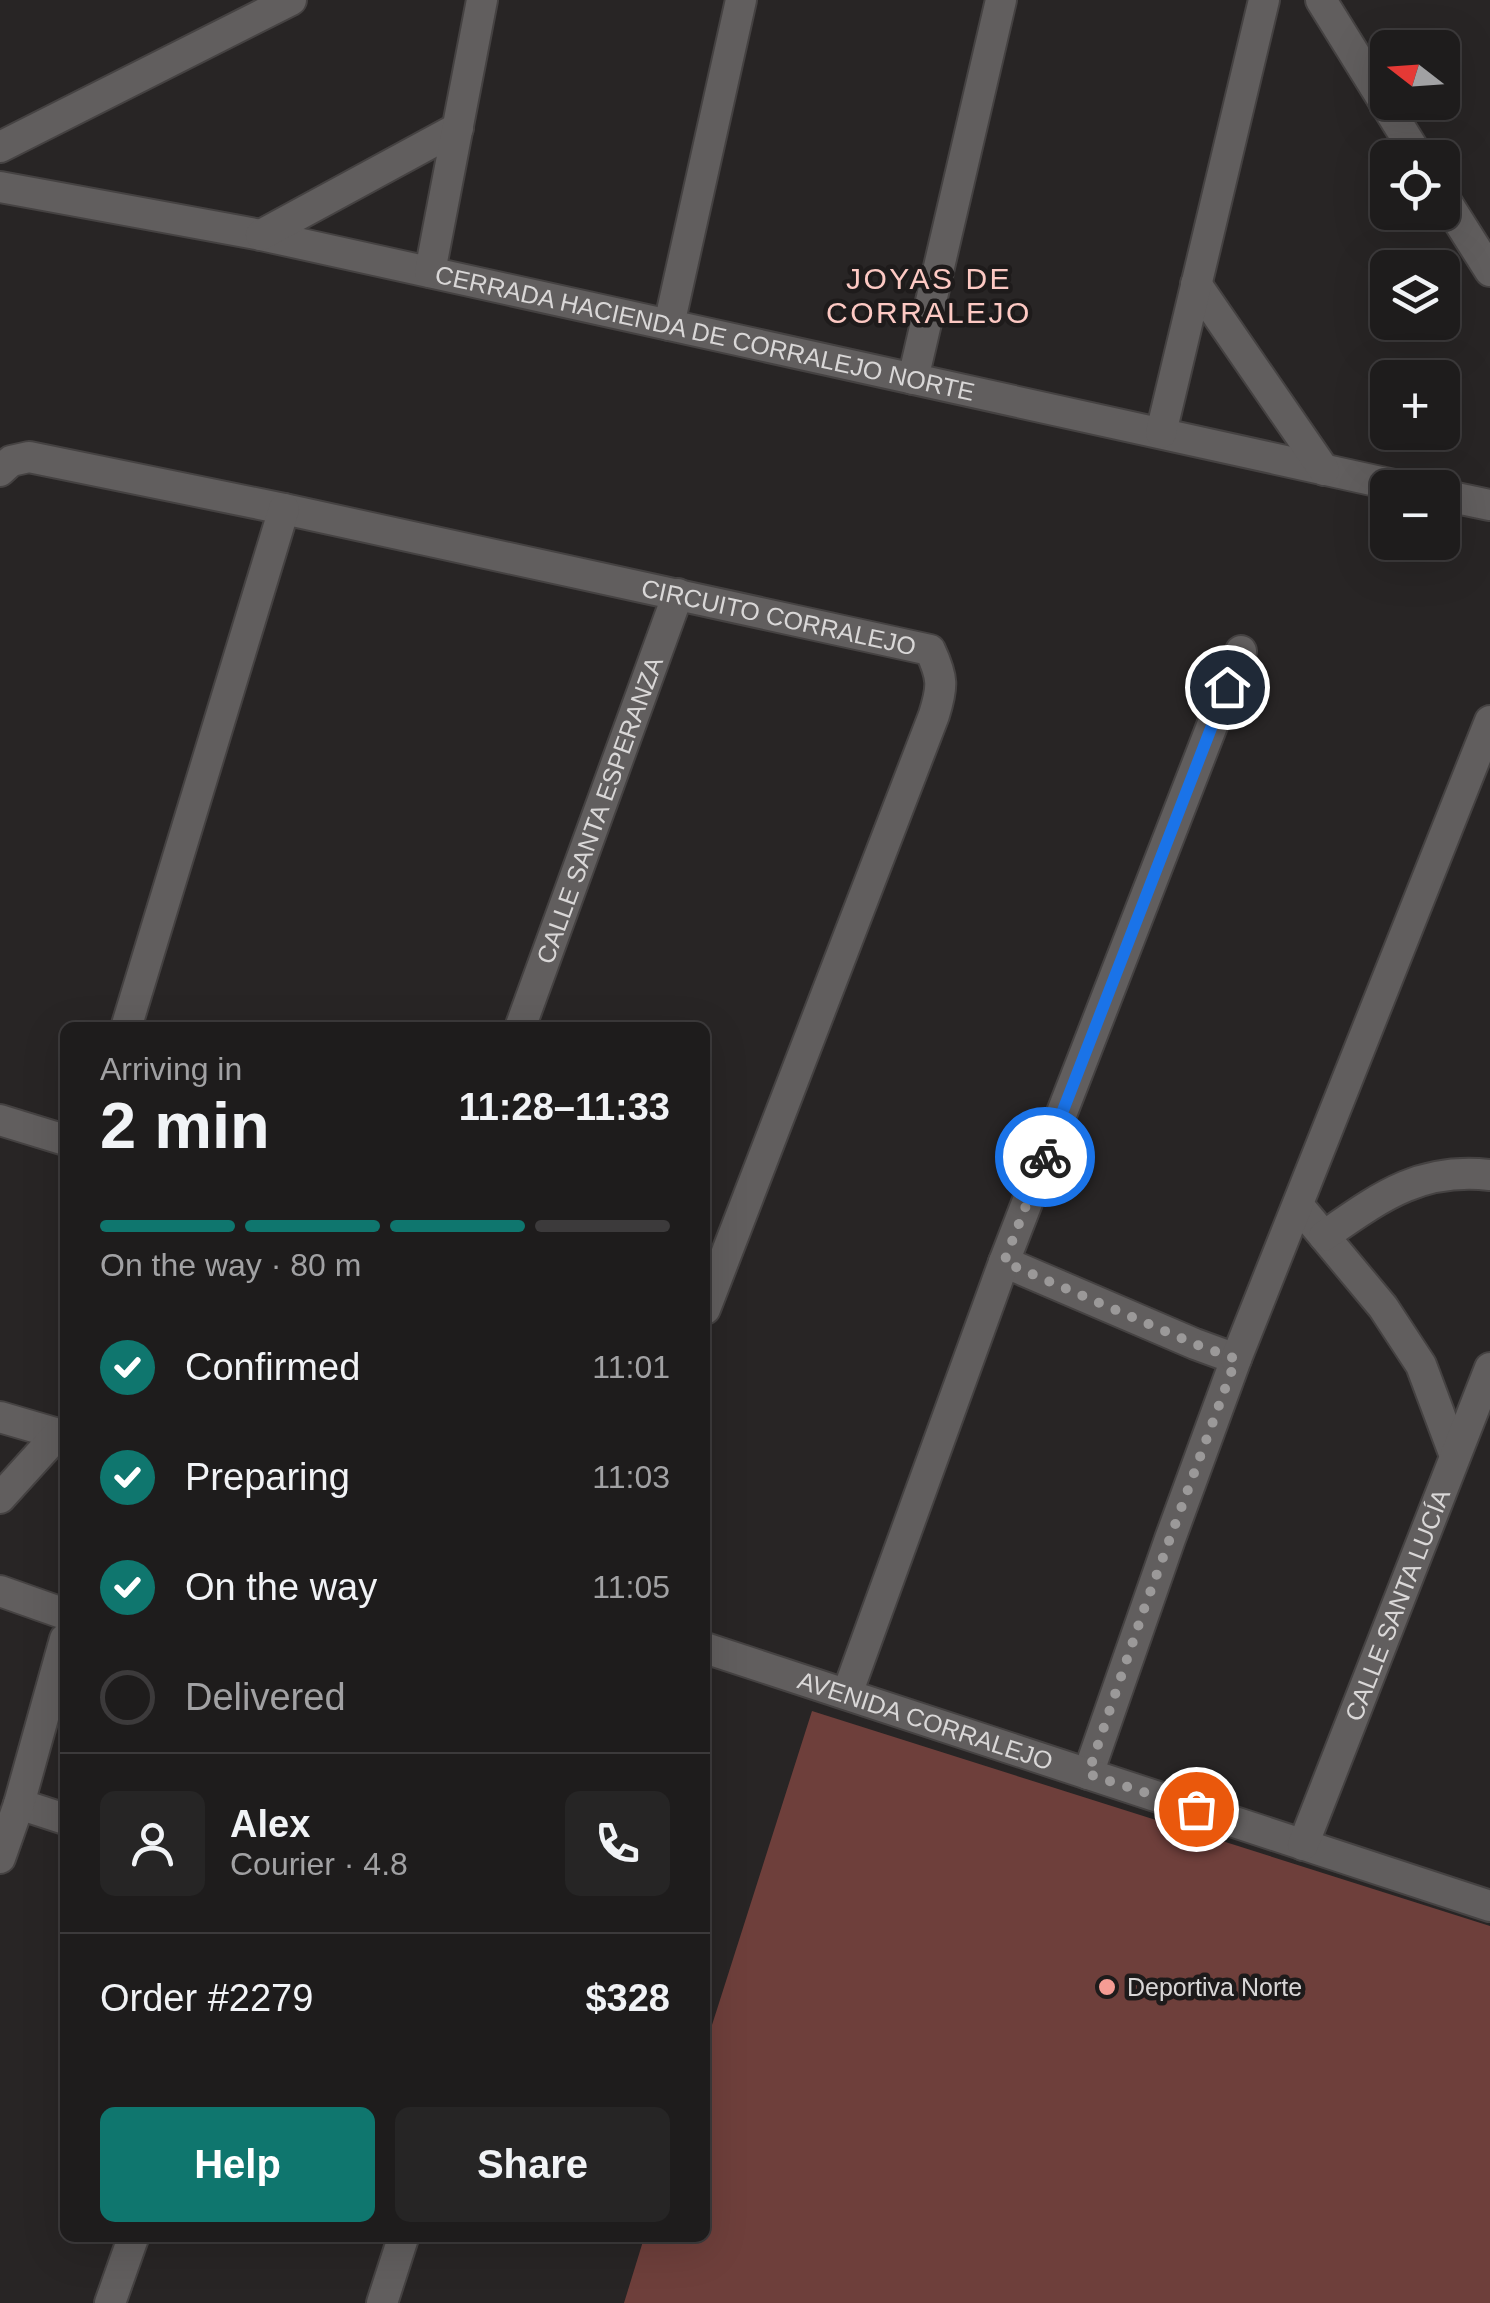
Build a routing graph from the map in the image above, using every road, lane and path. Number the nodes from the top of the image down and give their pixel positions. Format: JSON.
{"nodes":[{"id":1,"x":291,"y":0,"type":"edge"},
{"id":2,"x":482,"y":0,"type":"edge"},
{"id":3,"x":741,"y":0,"type":"edge"},
{"id":4,"x":1000,"y":0,"type":"edge"},
{"id":5,"x":1264,"y":0,"type":"edge"},
{"id":6,"x":1321,"y":0,"type":"edge"},
{"id":7,"x":458,"y":128,"type":"junction"},
{"id":8,"x":1408,"y":140,"type":"edge"},
{"id":9,"x":0,"y":148,"type":"edge"},
{"id":10,"x":0,"y":187,"type":"edge"},
{"id":11,"x":1460,"y":224,"type":"edge"},
{"id":12,"x":261,"y":234,"type":"junction"},
{"id":13,"x":1490,"y":271,"type":"edge"},
{"id":14,"x":430,"y":272,"type":"junction"},
{"id":15,"x":1196,"y":284,"type":"junction"},
{"id":16,"x":669,"y":325,"type":"junction"},
{"id":17,"x":913,"y":379,"type":"junction"},
{"id":18,"x":1160,"y":433,"type":"junction"},
{"id":19,"x":0,"y":470,"type":"edge"},
{"id":20,"x":1324,"y":470,"type":"junction"},
{"id":21,"x":1370,"y":480,"type":"edge"},
{"id":22,"x":1460,"y":499,"type":"edge"},
{"id":23,"x":1490,"y":505,"type":"edge"},
{"id":24,"x":284,"y":509,"type":"junction"},
{"id":25,"x":678,"y":594,"type":"junction"},
{"id":26,"x":1241,"y":651,"type":"dead end"},
{"id":27,"x":1490,"y":722,"type":"edge"},
{"id":28,"x":128,"y":1022,"type":"edge"},
{"id":29,"x":522,"y":1022,"type":"edge"},
{"id":30,"x":0,"y":1120,"type":"edge"},
{"id":31,"x":60,"y":1138,"type":"edge"},
{"id":32,"x":1490,"y":1175,"type":"edge"},
{"id":33,"x":1298,"y":1205,"type":"junction"},
{"id":34,"x":1324,"y":1236,"type":"junction"},
{"id":35,"x":1004,"y":1262,"type":"junction"},
{"id":36,"x":710,"y":1296,"type":"edge"},
{"id":37,"x":1236,"y":1359,"type":"junction"},
{"id":38,"x":1490,"y":1368,"type":"edge"},
{"id":39,"x":0,"y":1417,"type":"edge"},
{"id":40,"x":60,"y":1435,"type":"edge"},
{"id":41,"x":60,"y":1436,"type":"edge"},
{"id":42,"x":1455,"y":1456,"type":"junction"},
{"id":43,"x":0,"y":1498,"type":"edge"},
{"id":44,"x":0,"y":1592,"type":"edge"},
{"id":45,"x":60,"y":1612,"type":"edge"},
{"id":46,"x":710,"y":1650,"type":"edge"},
{"id":47,"x":60,"y":1657,"type":"edge"},
{"id":48,"x":848,"y":1694,"type":"junction"},
{"id":49,"x":1088,"y":1774,"type":"junction"},
{"id":50,"x":19,"y":1804,"type":"junction"},
{"id":51,"x":60,"y":1817,"type":"edge"},
{"id":52,"x":1303,"y":1844,"type":"junction"},
{"id":53,"x":0,"y":1858,"type":"edge"},
{"id":54,"x":1490,"y":1906,"type":"edge"},
{"id":55,"x":132,"y":2242,"type":"edge"},
{"id":56,"x":402,"y":2242,"type":"edge"},
{"id":57,"x":110,"y":2303,"type":"edge"},
{"id":58,"x":382,"y":2303,"type":"edge"}],
"edges":[{"from":1,"to":9,"type":"street"},
{"from":2,"to":7,"type":"street"},
{"from":3,"to":16,"type":"street"},
{"from":4,"to":17,"type":"street"},
{"from":5,"to":15,"type":"street"},
{"from":6,"to":8,"type":"street"},
{"from":7,"to":12,"type":"street"},
{"from":7,"to":14,"type":"street"},
{"from":10,"to":12,"type":"street","name":"CERRADA HACIENDA DE CORRALEJO NORTE"},
{"from":11,"to":13,"type":"street"},
{"from":12,"to":14,"type":"street","name":"CERRADA HACIENDA DE CORRALEJO NORTE"},
{"from":14,"to":16,"type":"street","name":"CERRADA HACIENDA DE CORRALEJO NORTE"},
{"from":15,"to":18,"type":"street"},
{"from":15,"to":20,"type":"street"},
{"from":16,"to":17,"type":"street","name":"CERRADA HACIENDA DE CORRALEJO NORTE"},
{"from":17,"to":18,"type":"street","name":"CERRADA HACIENDA DE CORRALEJO NORTE"},
{"from":18,"to":20,"type":"street","name":"CERRADA HACIENDA DE CORRALEJO NORTE"},
{"from":19,"to":24,"type":"street","name":"CIRCUITO CORRALEJO"},
{"from":20,"to":21,"type":"street","name":"CERRADA HACIENDA DE CORRALEJO NORTE"},
{"from":22,"to":23,"type":"street"},
{"from":24,"to":25,"type":"street","name":"CIRCUITO CORRALEJO"},
{"from":24,"to":28,"type":"street"},
{"from":25,"to":29,"type":"street","name":"CALLE SANTA ESPERANZA"},
{"from":25,"to":36,"type":"street","name":"CIRCUITO CORRALEJO"},
{"from":26,"to":35,"type":"street"},
{"from":27,"to":33,"type":"street"},
{"from":30,"to":31,"type":"street"},
{"from":32,"to":34,"type":"street"},
{"from":33,"to":34,"type":"street"},
{"from":33,"to":37,"type":"street"},
{"from":34,"to":42,"type":"street"},
{"from":35,"to":37,"type":"street"},
{"from":35,"to":48,"type":"street"},
{"from":37,"to":49,"type":"street"},
{"from":38,"to":42,"type":"street","name":"CALLE SANTA LUCÍA"},
{"from":39,"to":40,"type":"street"},
{"from":41,"to":43,"type":"street"},
{"from":42,"to":52,"type":"street","name":"CALLE SANTA LUCÍA"},
{"from":44,"to":45,"type":"street"},
{"from":46,"to":48,"type":"street","name":"AVENIDA CORRALEJO"},
{"from":47,"to":50,"type":"street"},
{"from":48,"to":49,"type":"street","name":"AVENIDA CORRALEJO"},
{"from":49,"to":52,"type":"street","name":"AVENIDA CORRALEJO"},
{"from":50,"to":51,"type":"street"},
{"from":50,"to":53,"type":"street"},
{"from":52,"to":54,"type":"street","name":"AVENIDA CORRALEJO"},
{"from":55,"to":57,"type":"street"},
{"from":56,"to":58,"type":"street"}]}
